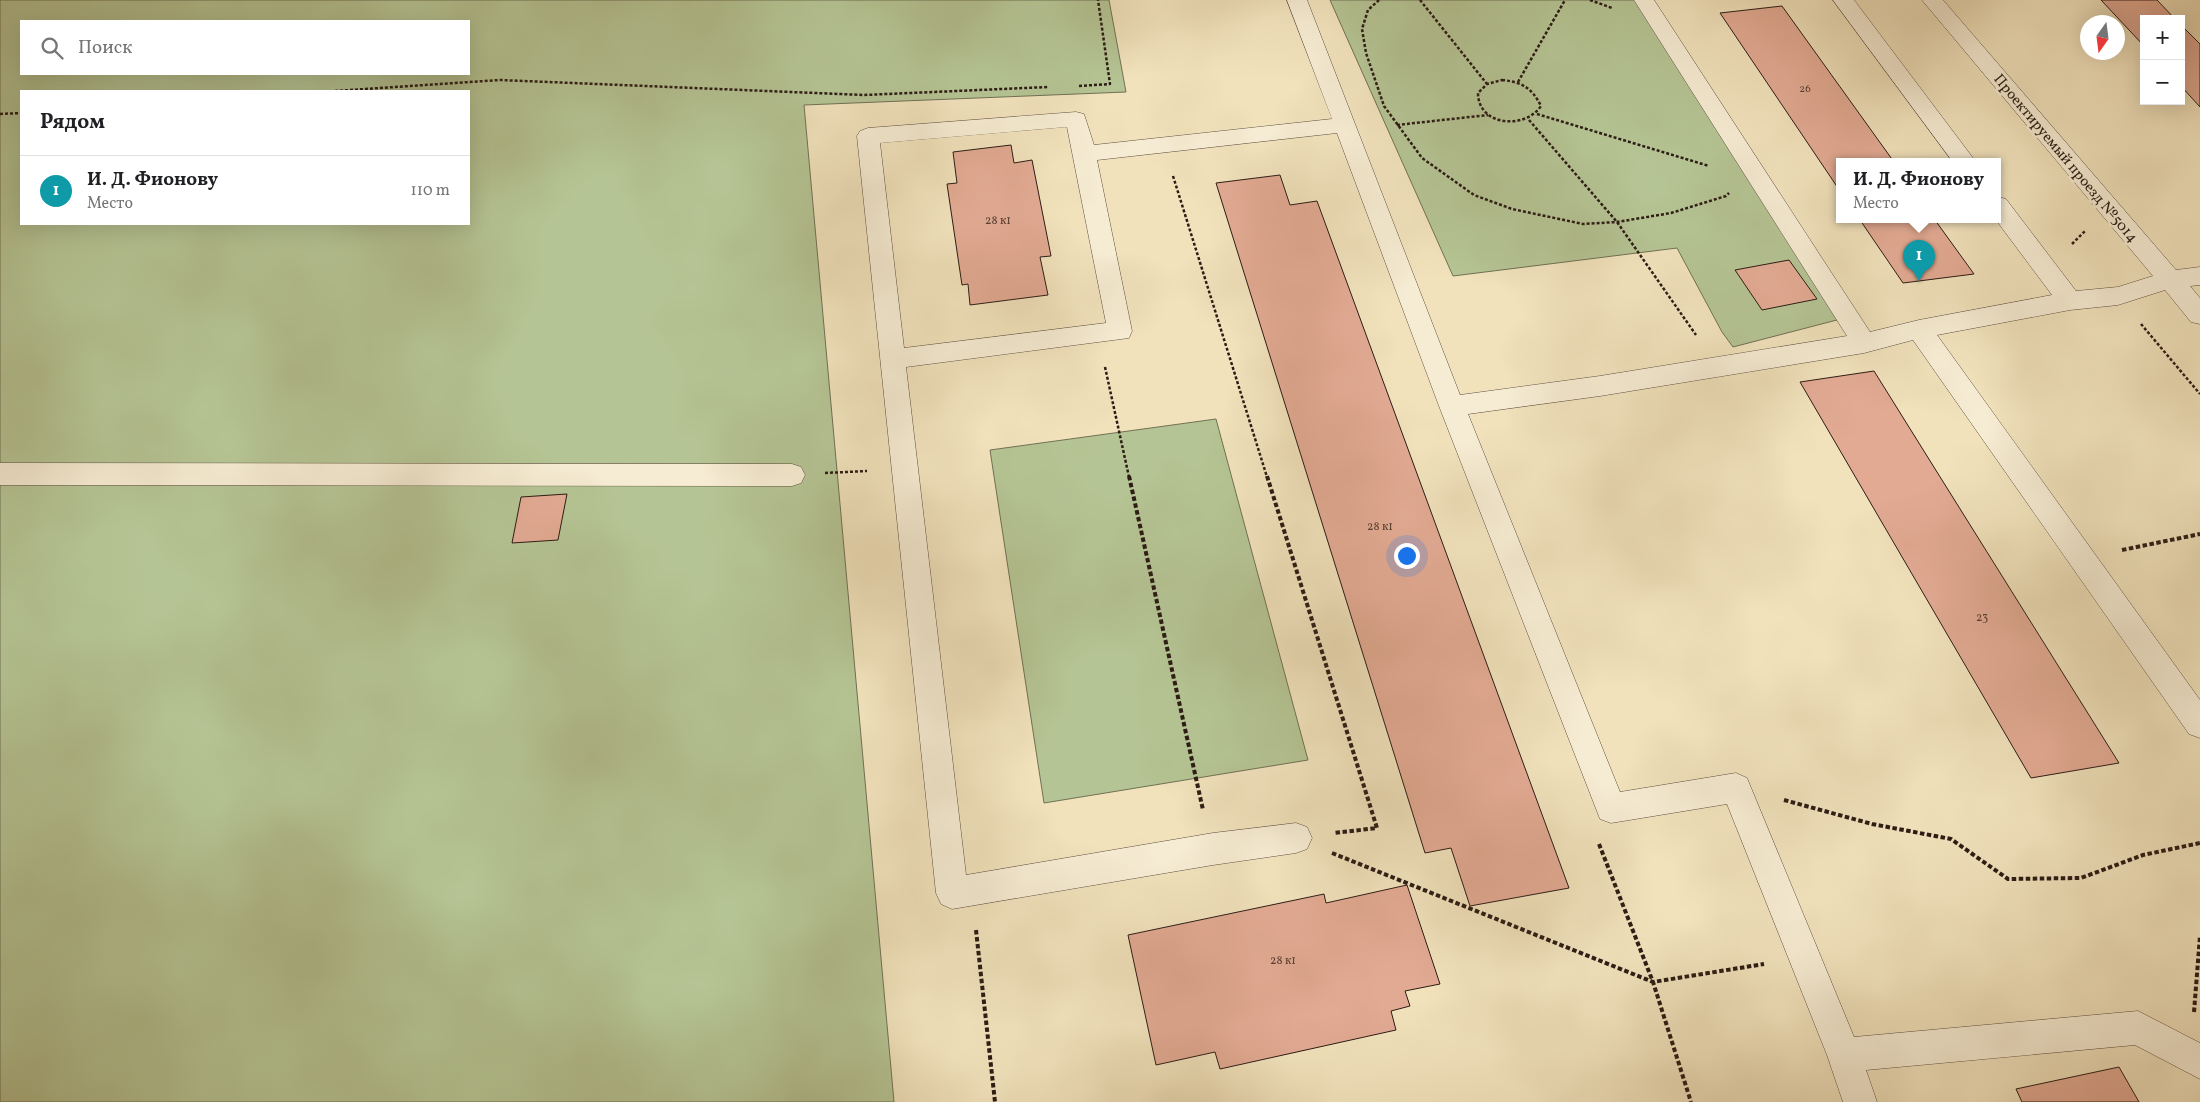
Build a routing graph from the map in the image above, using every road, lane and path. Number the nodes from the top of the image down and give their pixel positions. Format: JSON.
{"nodes":[{"id":1,"x":1098,"y":0,"type":"edge"},
{"id":2,"x":1297,"y":0,"type":"edge"},
{"id":3,"x":1379,"y":0,"type":"edge"},
{"id":4,"x":1420,"y":0,"type":"edge"},
{"id":5,"x":1566,"y":0,"type":"edge"},
{"id":6,"x":1644,"y":0,"type":"edge"},
{"id":7,"x":1843,"y":0,"type":"edge"},
{"id":8,"x":1932,"y":0,"type":"edge"},
{"id":9,"x":1518,"y":82,"type":"junction"},
{"id":10,"x":1487,"y":84,"type":"junction"},
{"id":11,"x":1071,"y":86,"type":"dead end"},
{"id":12,"x":1051,"y":87,"type":"dead end"},
{"id":13,"x":350,"y":90,"type":"edge"},
{"id":14,"x":20,"y":113,"type":"edge"},
{"id":15,"x":0,"y":114,"type":"edge"},
{"id":16,"x":1488,"y":114,"type":"junction"},
{"id":17,"x":1537,"y":114,"type":"junction"},
{"id":18,"x":1529,"y":120,"type":"junction"},
{"id":19,"x":1344,"y":125,"type":"junction"},
{"id":20,"x":1397,"y":125,"type":"junction"},
{"id":21,"x":1162,"y":144,"type":"junction"},
{"id":22,"x":1085,"y":154,"type":"junction"},
{"id":23,"x":1962,"y":158,"type":"edge"},
{"id":24,"x":1750,"y":175,"type":"junction"},
{"id":25,"x":2001,"y":209,"type":"edge"},
{"id":26,"x":1617,"y":222,"type":"junction"},
{"id":27,"x":2200,"y":276,"type":"edge"},
{"id":28,"x":2170,"y":280,"type":"junction"},
{"id":29,"x":2118,"y":296,"type":"junction"},
{"id":30,"x":2070,"y":301,"type":"junction"},
{"id":31,"x":2200,"y":315,"type":"edge"},
{"id":32,"x":1919,"y":329,"type":"junction"},
{"id":33,"x":1098,"y":334,"type":"junction"},
{"id":34,"x":1864,"y":343,"type":"junction"},
{"id":35,"x":893,"y":359,"type":"junction"},
{"id":36,"x":1714,"y":366,"type":"junction"},
{"id":37,"x":2200,"y":394,"type":"edge"},
{"id":38,"x":1452,"y":406,"type":"junction"},
{"id":39,"x":906,"y":470,"type":"junction"},
{"id":40,"x":0,"y":474,"type":"edge"},
{"id":41,"x":792,"y":475,"type":"joint"},
{"id":42,"x":2200,"y":534,"type":"edge"},
{"id":43,"x":2082,"y":558,"type":"junction"},
{"id":44,"x":2200,"y":724,"type":"edge"},
{"id":45,"x":1736,"y":788,"type":"junction"},
{"id":46,"x":1296,"y":838,"type":"junction"},
{"id":47,"x":2200,"y":842,"type":"edge"},
{"id":48,"x":1213,"y":849,"type":"junction"},
{"id":49,"x":971,"y":890,"type":"junction"},
{"id":50,"x":2200,"y":936,"type":"edge"},
{"id":51,"x":1804,"y":958,"type":"junction"},
{"id":52,"x":1653,"y":982,"type":"junction"},
{"id":53,"x":1844,"y":1055,"type":"junction"},
{"id":54,"x":2196,"y":1060,"type":"edge"},
{"id":55,"x":995,"y":1102,"type":"edge"},
{"id":56,"x":1691,"y":1102,"type":"edge"},
{"id":57,"x":1860,"y":1102,"type":"edge"}],
"edges":[{"from":1,"to":11,"type":"path"},
{"from":2,"to":19,"type":"street"},
{"from":3,"to":20,"type":"path"},
{"from":4,"to":10,"type":"path"},
{"from":5,"to":9,"type":"path"},
{"from":6,"to":24,"type":"street"},
{"from":7,"to":23,"type":"street"},
{"from":8,"to":28,"type":"street","name":"Проектируемый проезд №5014"},
{"from":9,"to":10,"type":"path"},
{"from":9,"to":17,"type":"path"},
{"from":10,"to":16,"type":"path"},
{"from":12,"to":13,"type":"path"},
{"from":14,"to":15,"type":"path"},
{"from":16,"to":18,"type":"path"},
{"from":16,"to":20,"type":"path"},
{"from":17,"to":18,"type":"path"},
{"from":17,"to":24,"type":"path"},
{"from":18,"to":26,"type":"path"},
{"from":19,"to":21,"type":"street"},
{"from":19,"to":38,"type":"street"},
{"from":20,"to":26,"type":"path"},
{"from":21,"to":22,"type":"street"},
{"from":21,"to":46,"type":"path"},
{"from":22,"to":33,"type":"street"},
{"from":22,"to":35,"type":"street"},
{"from":24,"to":26,"type":"path"},
{"from":24,"to":34,"type":"street"},
{"from":25,"to":30,"type":"street"},
{"from":26,"to":36,"type":"path"},
{"from":27,"to":28,"type":"street"},
{"from":28,"to":29,"type":"street"},
{"from":28,"to":31,"type":"street","name":"Проектируемый проезд №5014"},
{"from":29,"to":30,"type":"street"},
{"from":29,"to":37,"type":"path"},
{"from":30,"to":32,"type":"street"},
{"from":32,"to":34,"type":"street"},
{"from":32,"to":43,"type":"street"},
{"from":33,"to":35,"type":"street"},
{"from":33,"to":48,"type":"path"},
{"from":34,"to":36,"type":"street"},
{"from":35,"to":39,"type":"street"},
{"from":36,"to":38,"type":"street"},
{"from":38,"to":45,"type":"street"},
{"from":39,"to":41,"type":"path"},
{"from":39,"to":49,"type":"street"},
{"from":40,"to":41,"type":"street"},
{"from":42,"to":43,"type":"path"},
{"from":43,"to":44,"type":"street"},
{"from":45,"to":47,"type":"path"},
{"from":45,"to":51,"type":"street"},
{"from":46,"to":48,"type":"street"},
{"from":46,"to":52,"type":"path"},
{"from":48,"to":49,"type":"street"},
{"from":49,"to":55,"type":"path"},
{"from":50,"to":54,"type":"path"},
{"from":51,"to":52,"type":"path"},
{"from":51,"to":53,"type":"street"},
{"from":52,"to":56,"type":"path"},
{"from":53,"to":54,"type":"street"},
{"from":53,"to":57,"type":"street"}]}
